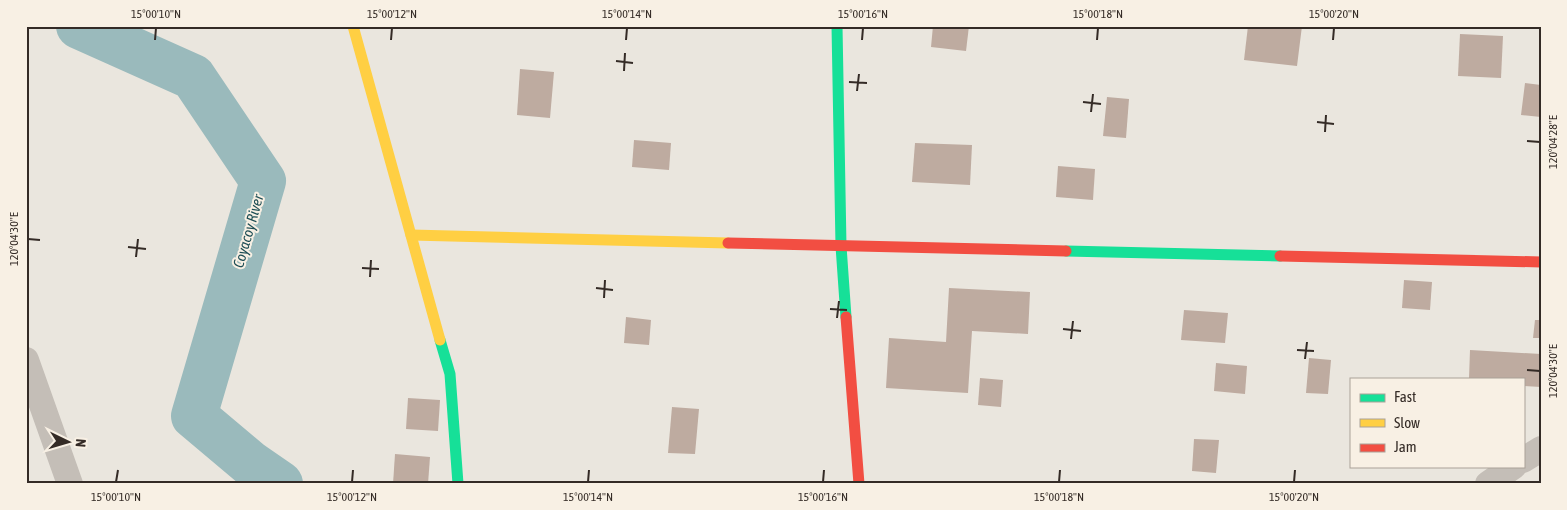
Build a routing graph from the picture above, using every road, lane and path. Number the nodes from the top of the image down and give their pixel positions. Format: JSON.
{"nodes":[{"id":1,"x":353,"y":26,"type":"edge"},
{"id":2,"x":837,"y":26,"type":"edge"},
{"id":3,"x":411,"y":235,"type":"junction"},
{"id":4,"x":841,"y":246,"type":"junction"},
{"id":5,"x":1541,"y":262,"type":"edge"},
{"id":6,"x":26,"y":360,"type":"edge"},
{"id":7,"x":1541,"y":449,"type":"edge"},
{"id":8,"x":1524,"y":459,"type":"edge"},
{"id":9,"x":1511,"y":468,"type":"edge"},
{"id":10,"x":70,"y":484,"type":"edge"},
{"id":11,"x":458,"y":484,"type":"edge"},
{"id":12,"x":859,"y":484,"type":"edge"},
{"id":13,"x":1488,"y":484,"type":"edge"}],
"edges":[{"from":1,"to":3,"type":"street"},
{"from":2,"to":4,"type":"street"},
{"from":3,"to":4,"type":"street"},
{"from":3,"to":11,"type":"street"},
{"from":4,"to":5,"type":"street"},
{"from":4,"to":12,"type":"street"},
{"from":6,"to":10,"type":"street"},
{"from":7,"to":8,"type":"street"},
{"from":9,"to":13,"type":"street"}]}
